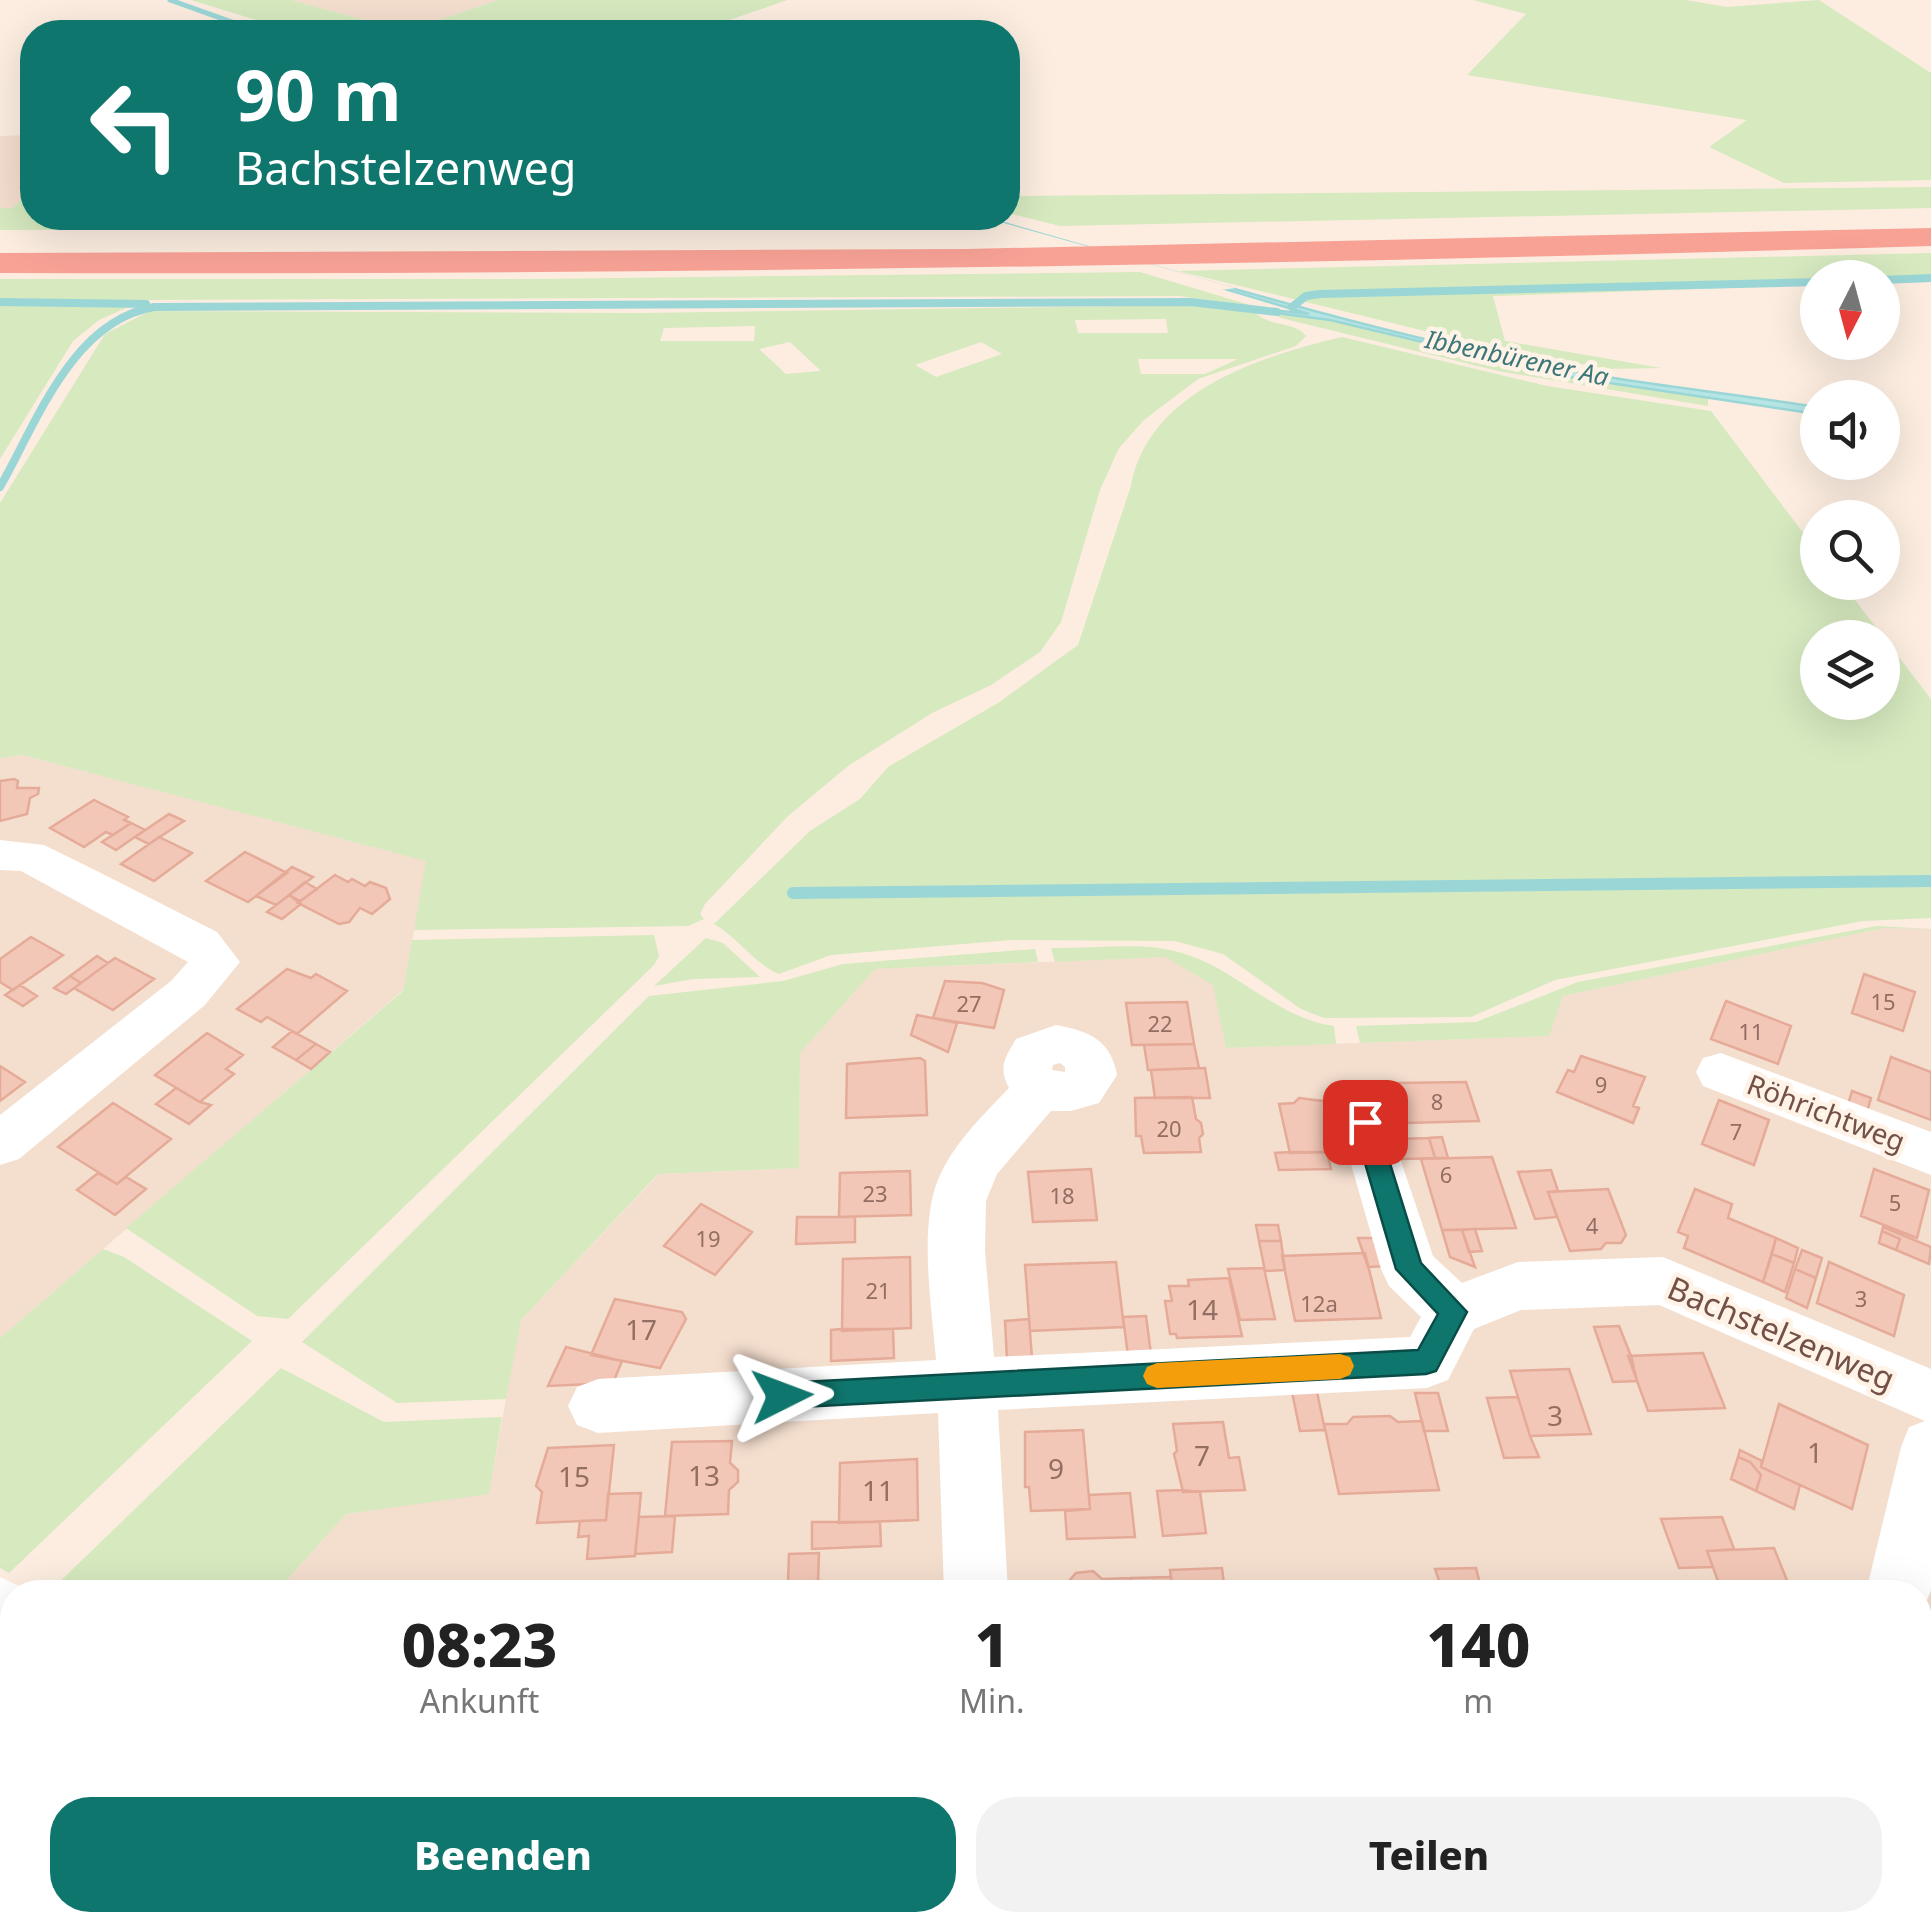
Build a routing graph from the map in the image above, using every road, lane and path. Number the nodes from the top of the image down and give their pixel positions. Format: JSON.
{"nodes":[{"id":1,"x":1931,"y":222,"type":"edge"},
{"id":2,"x":1931,"y":237,"type":"edge"},
{"id":3,"x":0,"y":247,"type":"edge"},
{"id":4,"x":0,"y":263,"type":"edge"},
{"id":5,"x":0,"y":855,"type":"edge"},
{"id":6,"x":1721,"y":1072,"type":"dead end"},
{"id":7,"x":1040,"y":1089,"type":"dead end"},
{"id":8,"x":1365,"y":1122,"type":"dead end"},
{"id":9,"x":0,"y":1144,"type":"edge"},
{"id":10,"x":1931,"y":1154,"type":"edge"},
{"id":11,"x":1454,"y":1312,"type":"junction"},
{"id":12,"x":967,"y":1385,"type":"junction"},
{"id":13,"x":1931,"y":1397,"type":"edge"},
{"id":14,"x":598,"y":1406,"type":"dead end"},
{"id":15,"x":1931,"y":1447,"type":"edge"},
{"id":16,"x":975,"y":1580,"type":"edge"},
{"id":17,"x":1901,"y":1580,"type":"edge"}],
"edges":[{"from":1,"to":3,"type":"highway"},
{"from":2,"to":4,"type":"highway"},
{"from":5,"to":9,"type":"street"},
{"from":6,"to":10,"type":"street","name":"Röhrichtweg"},
{"from":7,"to":12,"type":"street"},
{"from":8,"to":11,"type":"street"},
{"from":11,"to":12,"type":"street"},
{"from":11,"to":13,"type":"street","name":"Bachstelzenweg"},
{"from":12,"to":14,"type":"street"},
{"from":12,"to":16,"type":"street"},
{"from":15,"to":17,"type":"street"}]}
